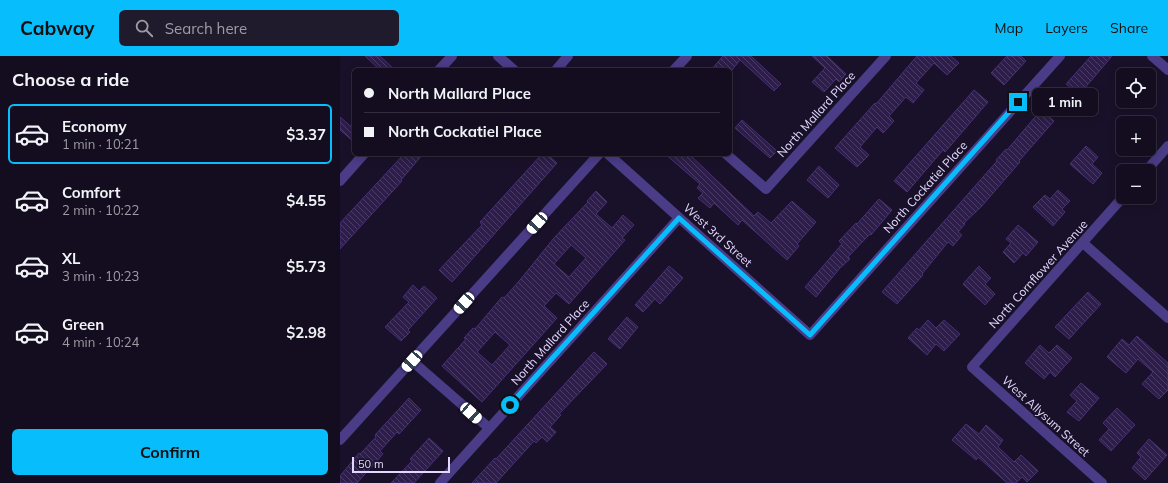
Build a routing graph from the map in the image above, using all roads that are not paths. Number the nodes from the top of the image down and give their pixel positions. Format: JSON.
{"nodes":[{"id":1,"x":452,"y":56,"type":"edge"},
{"id":2,"x":498,"y":56,"type":"edge"},
{"id":3,"x":568,"y":56,"type":"edge"},
{"id":4,"x":687,"y":56,"type":"edge"},
{"id":5,"x":886,"y":56,"type":"edge"},
{"id":6,"x":1060,"y":56,"type":"edge"},
{"id":7,"x":1152,"y":56,"type":"edge"},
{"id":8,"x":441,"y":68,"type":"edge"},
{"id":9,"x":512,"y":68,"type":"edge"},
{"id":10,"x":558,"y":68,"type":"edge"},
{"id":11,"x":676,"y":68,"type":"edge"},
{"id":12,"x":1168,"y":70,"type":"edge"},
{"id":13,"x":1168,"y":146,"type":"edge"},
{"id":14,"x":362,"y":156,"type":"edge"},
{"id":15,"x":597,"y":156,"type":"edge"},
{"id":16,"x":610,"y":156,"type":"edge"},
{"id":17,"x":728,"y":156,"type":"edge"},
{"id":18,"x":1152,"y":164,"type":"edge"},
{"id":19,"x":340,"y":181,"type":"edge"},
{"id":20,"x":1117,"y":204,"type":"edge"},
{"id":21,"x":679,"y":218,"type":"junction"},
{"id":22,"x":1083,"y":243,"type":"junction"},
{"id":23,"x":1168,"y":318,"type":"edge"},
{"id":24,"x":810,"y":335,"type":"joint"},
{"id":25,"x":412,"y":361,"type":"junction"},
{"id":26,"x":972,"y":368,"type":"joint"},
{"id":27,"x":488,"y":428,"type":"junction"},
{"id":28,"x":340,"y":440,"type":"edge"},
{"id":29,"x":440,"y":483,"type":"edge"},
{"id":30,"x":1102,"y":483,"type":"edge"}],
"edges":[{"from":1,"to":8,"type":"street"},
{"from":2,"to":9,"type":"street"},
{"from":3,"to":10,"type":"street"},
{"from":4,"to":11,"type":"street"},
{"from":5,"to":17,"type":"street","name":"North Mallard Place"},
{"from":6,"to":24,"type":"street","name":"North Cockatiel Place"},
{"from":7,"to":12,"type":"street"},
{"from":13,"to":18,"type":"street"},
{"from":14,"to":19,"type":"street"},
{"from":15,"to":25,"type":"street"},
{"from":16,"to":21,"type":"street","name":"West 3rd Street"},
{"from":20,"to":22,"type":"street","name":"North Cornflower Avenue"},
{"from":21,"to":24,"type":"street","name":"West 3rd Street"},
{"from":21,"to":27,"type":"street","name":"North Mallard Place"},
{"from":22,"to":23,"type":"street"},
{"from":22,"to":26,"type":"street","name":"North Cornflower Avenue"},
{"from":25,"to":27,"type":"street"},
{"from":25,"to":28,"type":"street"},
{"from":26,"to":30,"type":"street","name":"West Allysum Street"},
{"from":27,"to":29,"type":"street","name":"North Mallard Place"}]}
